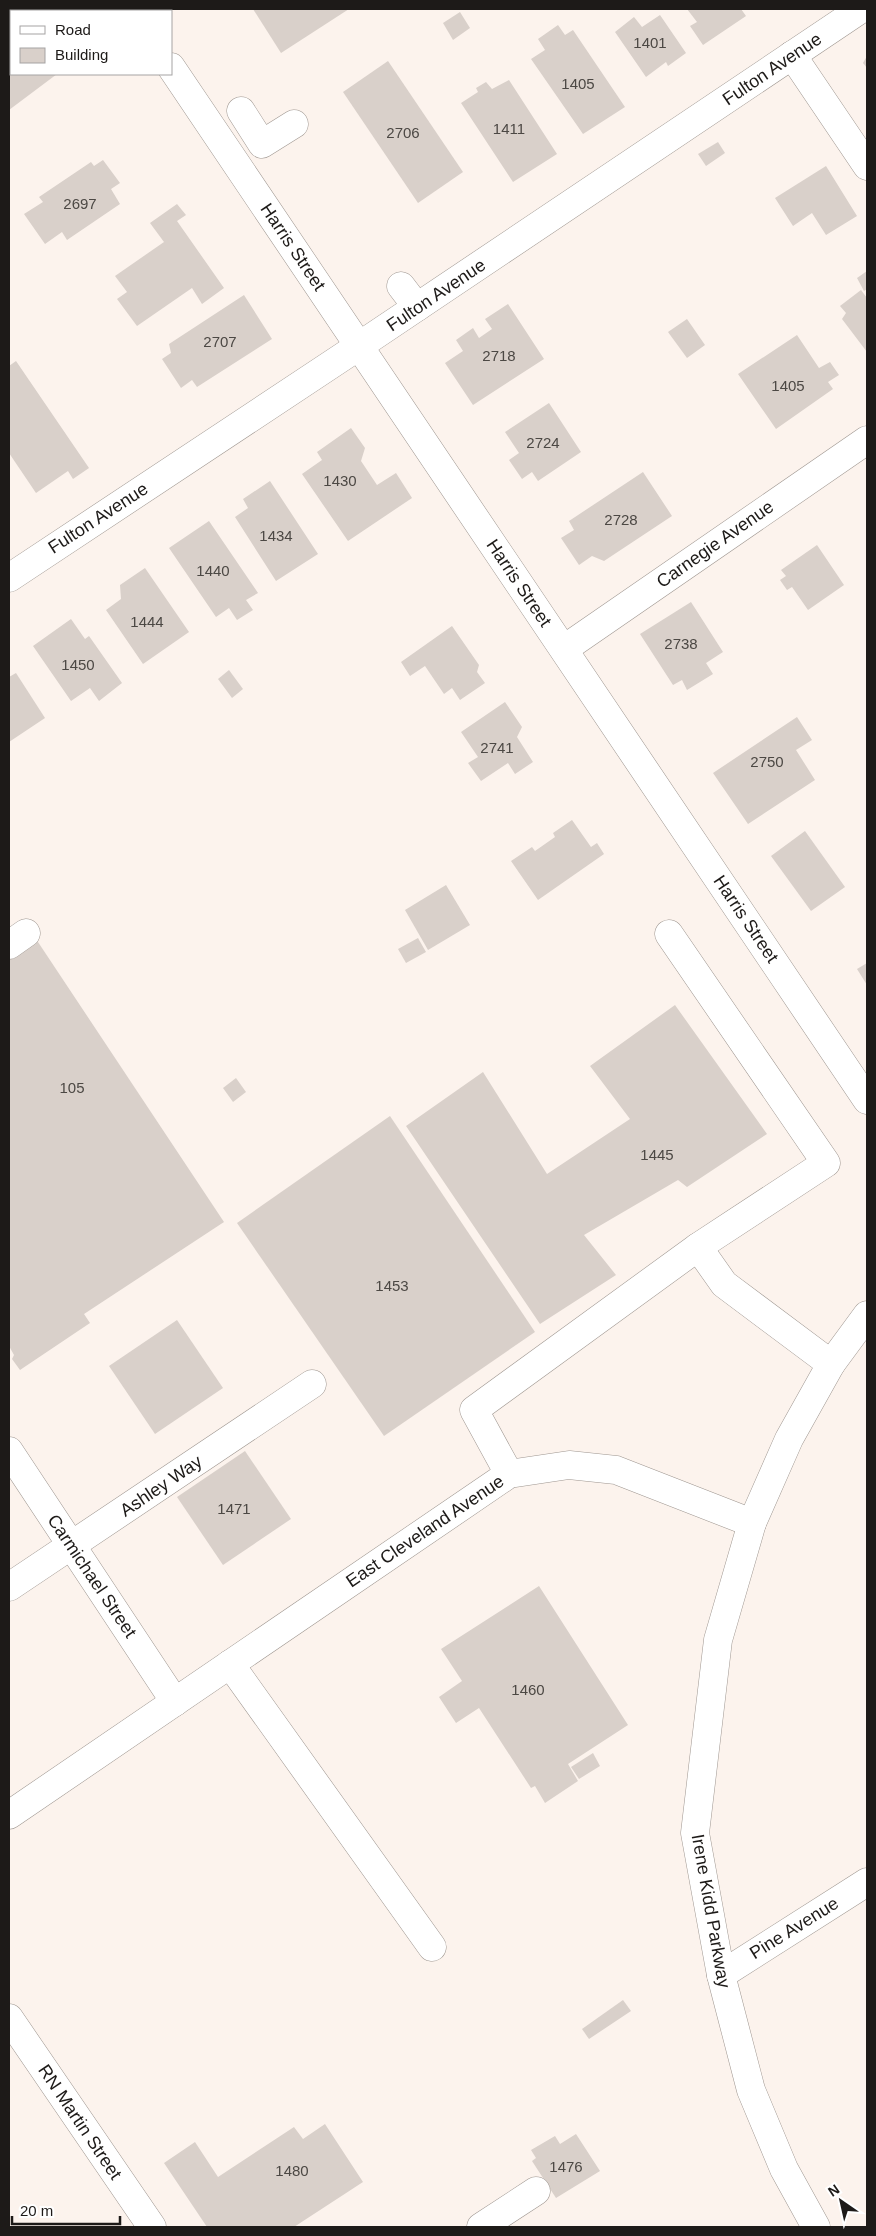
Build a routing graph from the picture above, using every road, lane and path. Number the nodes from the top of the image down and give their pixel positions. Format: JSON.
{"nodes":[{"id":1,"x":860,"y":9,"type":"edge"},
{"id":2,"x":792,"y":55,"type":"junction"},
{"id":3,"x":172,"y":68,"type":"edge"},
{"id":4,"x":241,"y":111,"type":"dead end"},
{"id":5,"x":294,"y":124,"type":"dead end"},
{"id":6,"x":867,"y":166,"type":"edge"},
{"id":7,"x":359,"y":346,"type":"junction"},
{"id":8,"x":867,"y":440,"type":"edge"},
{"id":9,"x":9,"y":578,"type":"edge"},
{"id":10,"x":564,"y":649,"type":"junction"},
{"id":11,"x":669,"y":934,"type":"dead end"},
{"id":12,"x":867,"y":1100,"type":"edge"},
{"id":13,"x":698,"y":1247,"type":"junction"},
{"id":14,"x":867,"y":1315,"type":"edge"},
{"id":15,"x":831,"y":1364,"type":"junction"},
{"id":16,"x":312,"y":1384,"type":"dead end"},
{"id":17,"x":9,"y":1451,"type":"edge"},
{"id":18,"x":509,"y":1474,"type":"junction"},
{"id":19,"x":752,"y":1523,"type":"junction"},
{"id":20,"x":72,"y":1546,"type":"junction"},
{"id":21,"x":9,"y":1587,"type":"edge"},
{"id":22,"x":230,"y":1664,"type":"junction"},
{"id":23,"x":175,"y":1702,"type":"junction"},
{"id":24,"x":9,"y":1815,"type":"edge"},
{"id":25,"x":867,"y":1882,"type":"edge"},
{"id":26,"x":432,"y":1947,"type":"dead end"},
{"id":27,"x":721,"y":1975,"type":"junction"},
{"id":28,"x":13,"y":2034,"type":"edge"},
{"id":29,"x":536,"y":2191,"type":"dead end"},
{"id":30,"x":152,"y":2227,"type":"edge"},
{"id":31,"x":481,"y":2227,"type":"edge"},
{"id":32,"x":816,"y":2227,"type":"edge"}],
"edges":[{"from":1,"to":2,"type":"street","name":"Fulton Avenue"},
{"from":2,"to":6,"type":"street"},
{"from":2,"to":7,"type":"street","name":"Fulton Avenue"},
{"from":3,"to":7,"type":"street","name":"Harris Street"},
{"from":4,"to":5,"type":"street"},
{"from":7,"to":9,"type":"street","name":"Fulton Avenue"},
{"from":7,"to":10,"type":"street","name":"Harris Street"},
{"from":8,"to":10,"type":"street","name":"Carnegie Avenue"},
{"from":10,"to":12,"type":"street","name":"Harris Street"},
{"from":11,"to":13,"type":"street"},
{"from":13,"to":15,"type":"street"},
{"from":13,"to":18,"type":"street"},
{"from":14,"to":15,"type":"street"},
{"from":15,"to":19,"type":"street"},
{"from":16,"to":20,"type":"street","name":"Ashley Way"},
{"from":17,"to":20,"type":"street","name":"Carmichael Street"},
{"from":18,"to":19,"type":"street","name":"East Cleveland Avenue"},
{"from":18,"to":22,"type":"street","name":"East Cleveland Avenue"},
{"from":19,"to":27,"type":"street","name":"Irene Kidd Parkway"},
{"from":20,"to":21,"type":"street","name":"Ashley Way"},
{"from":20,"to":23,"type":"street","name":"Carmichael Street"},
{"from":22,"to":23,"type":"street","name":"East Cleveland Avenue"},
{"from":22,"to":26,"type":"street"},
{"from":23,"to":24,"type":"street","name":"East Cleveland Avenue"},
{"from":25,"to":27,"type":"street","name":"Pine Avenue"},
{"from":27,"to":32,"type":"street","name":"Irene Kidd Parkway"},
{"from":28,"to":30,"type":"street","name":"RN Martin Street"},
{"from":29,"to":31,"type":"street"}]}
